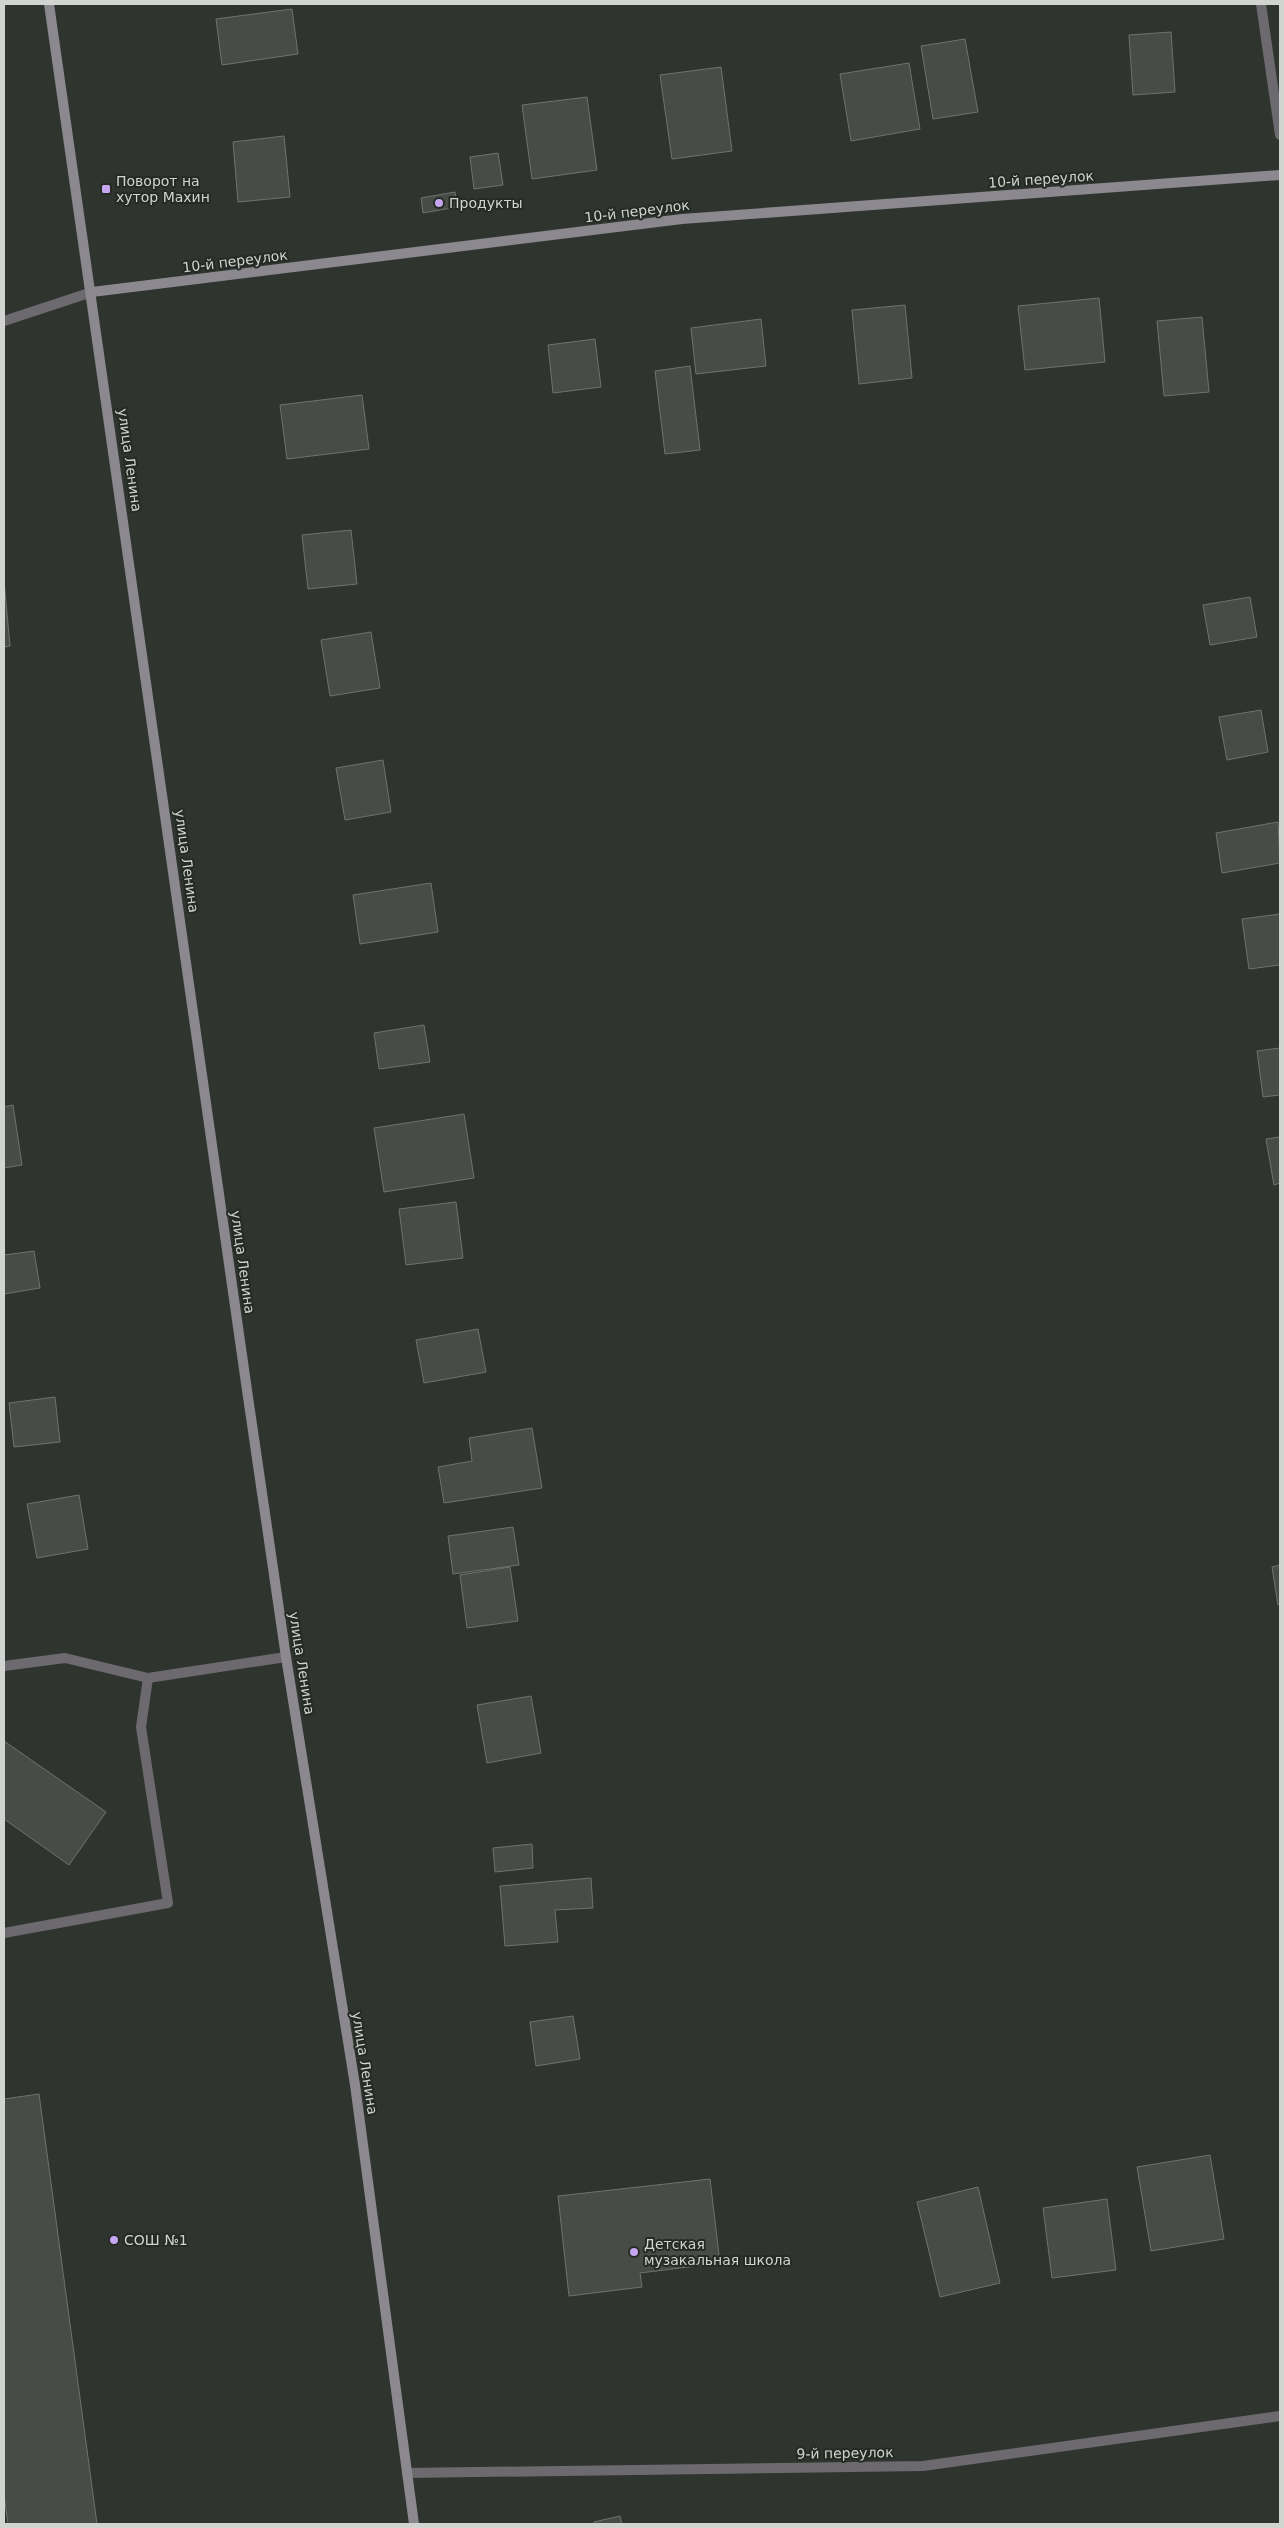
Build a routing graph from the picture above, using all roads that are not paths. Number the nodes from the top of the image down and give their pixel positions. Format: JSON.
{"nodes":[{"id":1,"x":49,"y":4,"type":"edge"},
{"id":2,"x":1261,"y":4,"type":"edge"},
{"id":3,"x":1280,"y":135,"type":"edge"},
{"id":4,"x":1280,"y":175,"type":"edge"},
{"id":5,"x":92,"y":292,"type":"junction"},
{"id":6,"x":4,"y":321,"type":"edge"},
{"id":7,"x":286,"y":1657,"type":"junction"},
{"id":8,"x":4,"y":1666,"type":"edge"},
{"id":9,"x":148,"y":1678,"type":"junction"},
{"id":10,"x":4,"y":1933,"type":"edge"},
{"id":11,"x":1280,"y":2416,"type":"edge"},
{"id":12,"x":407,"y":2473,"type":"junction"},
{"id":13,"x":414,"y":2524,"type":"edge"}],
"edges":[{"from":1,"to":5,"type":"street","name":"улица Ленина"},
{"from":2,"to":3,"type":"street"},
{"from":4,"to":5,"type":"street","name":"10-й переулок"},
{"from":5,"to":6,"type":"street","name":"10-й переулок"},
{"from":5,"to":7,"type":"street","name":"улица Ленина"},
{"from":7,"to":9,"type":"street"},
{"from":7,"to":12,"type":"street","name":"улица Ленина"},
{"from":8,"to":9,"type":"street"},
{"from":9,"to":10,"type":"street"},
{"from":11,"to":12,"type":"street","name":"9-й переулок"},
{"from":12,"to":13,"type":"street","name":"улица Ленина"}]}
